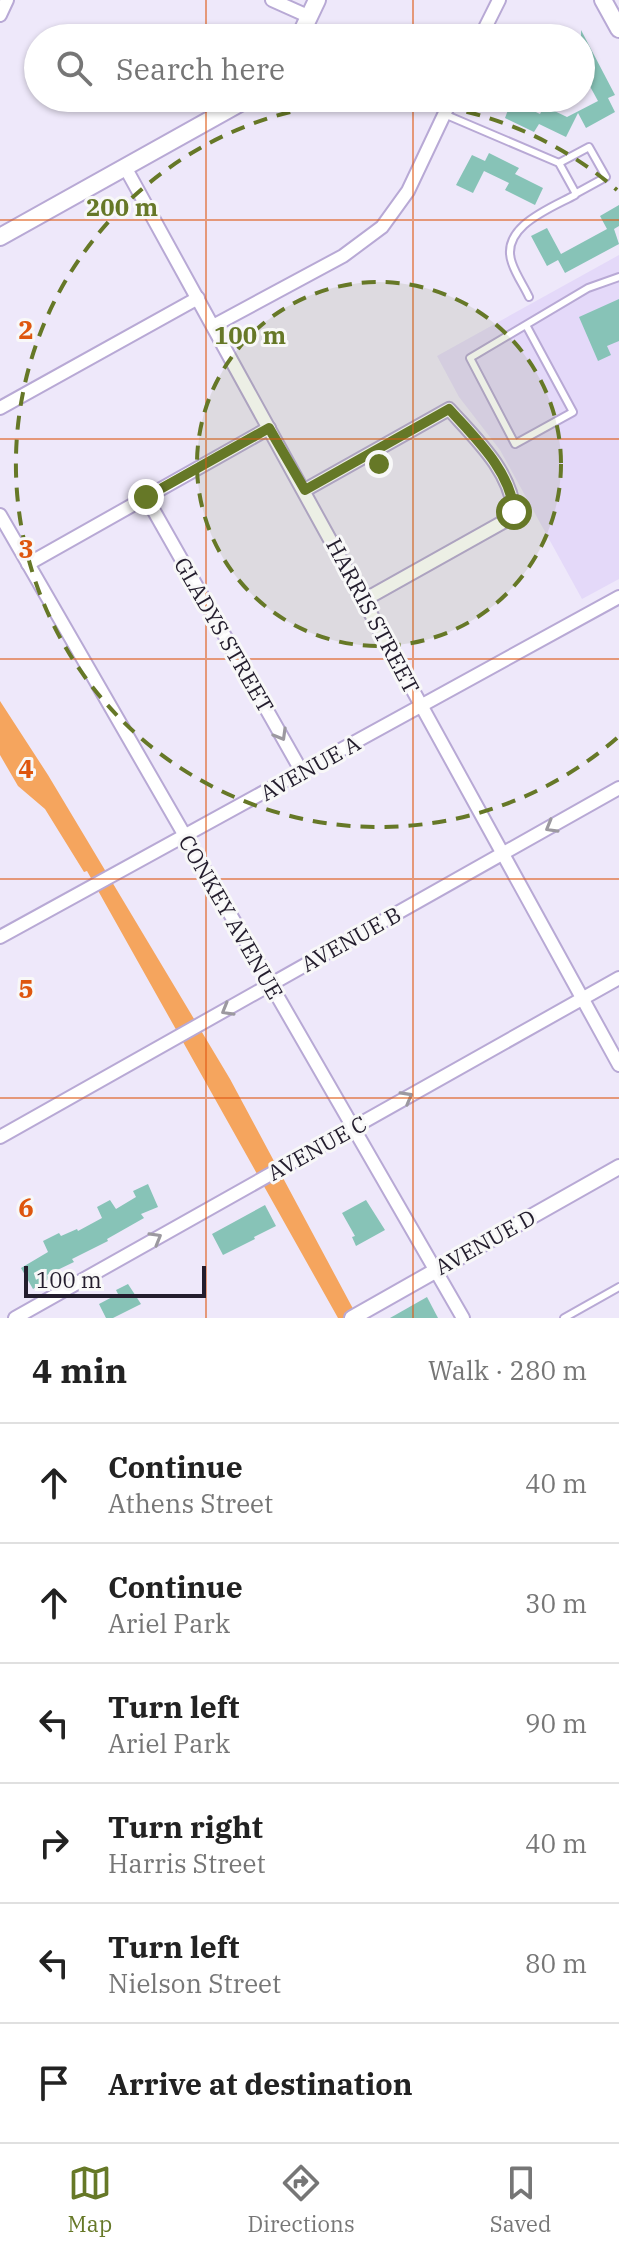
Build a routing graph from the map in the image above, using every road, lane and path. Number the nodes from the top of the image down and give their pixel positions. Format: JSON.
{"nodes":[{"id":1,"x":7,"y":0,"type":"edge"},
{"id":2,"x":272,"y":0,"type":"edge"},
{"id":3,"x":317,"y":0,"type":"edge"},
{"id":4,"x":499,"y":0,"type":"edge"},
{"id":5,"x":603,"y":0,"type":"edge"},
{"id":6,"x":0,"y":15,"type":"edge"},
{"id":7,"x":310,"y":17,"type":"junction"},
{"id":8,"x":306,"y":24,"type":"edge"},
{"id":9,"x":487,"y":24,"type":"edge"},
{"id":10,"x":619,"y":29,"type":"edge"},
{"id":11,"x":224,"y":112,"type":"edge"},
{"id":12,"x":444,"y":114,"type":"joint"},
{"id":13,"x":559,"y":163,"type":"junction"},
{"id":14,"x":125,"y":167,"type":"junction"},
{"id":15,"x":575,"y":194,"type":"junction"},
{"id":16,"x":0,"y":237,"type":"edge"},
{"id":17,"x":619,"y":277,"type":"edge"},
{"id":18,"x":529,"y":297,"type":"dead end"},
{"id":19,"x":198,"y":298,"type":"junction"},
{"id":20,"x":526,"y":325,"type":"junction"},
{"id":21,"x":213,"y":326,"type":"junction"},
{"id":22,"x":0,"y":408,"type":"edge"},
{"id":23,"x":269,"y":428,"type":"junction"},
{"id":24,"x":305,"y":490,"type":"junction"},
{"id":25,"x":146,"y":497,"type":"junction"},
{"id":26,"x":0,"y":515,"type":"edge"},
{"id":27,"x":28,"y":564,"type":"junction"},
{"id":28,"x":619,"y":597,"type":"edge"},
{"id":29,"x":364,"y":600,"type":"junction"},
{"id":30,"x":422,"y":707,"type":"junction"},
{"id":31,"x":302,"y":772,"type":"junction"},
{"id":32,"x":619,"y":788,"type":"edge"},
{"id":33,"x":185,"y":836,"type":"junction"},
{"id":34,"x":502,"y":854,"type":"junction"},
{"id":35,"x":0,"y":937,"type":"edge"},
{"id":36,"x":619,"y":978,"type":"edge"},
{"id":37,"x":271,"y":985,"type":"junction"},
{"id":38,"x":582,"y":999,"type":"junction"},
{"id":39,"x":619,"y":1065,"type":"edge"},
{"id":40,"x":353,"y":1128,"type":"junction"},
{"id":41,"x":0,"y":1137,"type":"edge"},
{"id":42,"x":619,"y":1167,"type":"edge"},
{"id":43,"x":435,"y":1270,"type":"junction"},
{"id":44,"x":619,"y":1287,"type":"edge"},
{"id":45,"x":15,"y":1318,"type":"edge"},
{"id":46,"x":352,"y":1318,"type":"edge"},
{"id":47,"x":463,"y":1318,"type":"edge"},
{"id":48,"x":564,"y":1318,"type":"edge"}],
"edges":[{"from":1,"to":6,"type":"street"},
{"from":2,"to":7,"type":"street"},
{"from":3,"to":7,"type":"main road"},
{"from":4,"to":9,"type":"street"},
{"from":5,"to":10,"type":"main road"},
{"from":7,"to":8,"type":"main road"},
{"from":11,"to":14,"type":"main road"},
{"from":12,"to":13,"type":"lane"},
{"from":12,"to":21,"type":"street"},
{"from":13,"to":15,"type":"lane"},
{"from":13,"to":15,"type":"lane"},
{"from":14,"to":16,"type":"main road"},
{"from":14,"to":19,"type":"street","name":"HARRIS STREET"},
{"from":15,"to":18,"type":"lane"},
{"from":17,"to":20,"type":"lane"},
{"from":19,"to":21,"type":"street","name":"HARRIS STREET"},
{"from":19,"to":22,"type":"street"},
{"from":20,"to":20,"type":"lane"},
{"from":21,"to":23,"type":"street","name":"HARRIS STREET"},
{"from":23,"to":24,"type":"street","name":"HARRIS STREET"},
{"from":23,"to":25,"type":"street"},
{"from":24,"to":29,"type":"street","name":"HARRIS STREET"},
{"from":24,"to":29,"type":"street"},
{"from":25,"to":27,"type":"street"},
{"from":25,"to":31,"type":"street","name":"GLADYS STREET","one_way":true},
{"from":26,"to":27,"type":"street","name":"CONKEY AVENUE"},
{"from":27,"to":33,"type":"street","name":"CONKEY AVENUE"},
{"from":28,"to":30,"type":"street","name":"AVENUE A"},
{"from":29,"to":30,"type":"street","name":"HARRIS STREET"},
{"from":30,"to":31,"type":"street","name":"AVENUE A"},
{"from":30,"to":34,"type":"street","name":"HARRIS STREET"},
{"from":31,"to":33,"type":"street","name":"AVENUE A"},
{"from":32,"to":34,"type":"street","name":"AVENUE B","one_way":true},
{"from":33,"to":35,"type":"street","name":"AVENUE A"},
{"from":33,"to":37,"type":"street","name":"CONKEY AVENUE"},
{"from":34,"to":37,"type":"street","name":"AVENUE B"},
{"from":34,"to":38,"type":"street","name":"HARRIS STREET"},
{"from":36,"to":38,"type":"street","name":"AVENUE C"},
{"from":37,"to":40,"type":"street","name":"CONKEY AVENUE"},
{"from":37,"to":41,"type":"street","name":"AVENUE B","one_way":true},
{"from":38,"to":39,"type":"street","name":"HARRIS STREET"},
{"from":40,"to":38,"type":"street","name":"AVENUE C","one_way":true},
{"from":40,"to":43,"type":"street","name":"CONKEY AVENUE"},
{"from":45,"to":40,"type":"street","name":"AVENUE C","one_way":true},
{"from":42,"to":43,"type":"street","name":"AVENUE D"},
{"from":43,"to":46,"type":"street","name":"AVENUE D"},
{"from":43,"to":47,"type":"street","name":"CONKEY AVENUE"},
{"from":44,"to":48,"type":"lane"}]}
